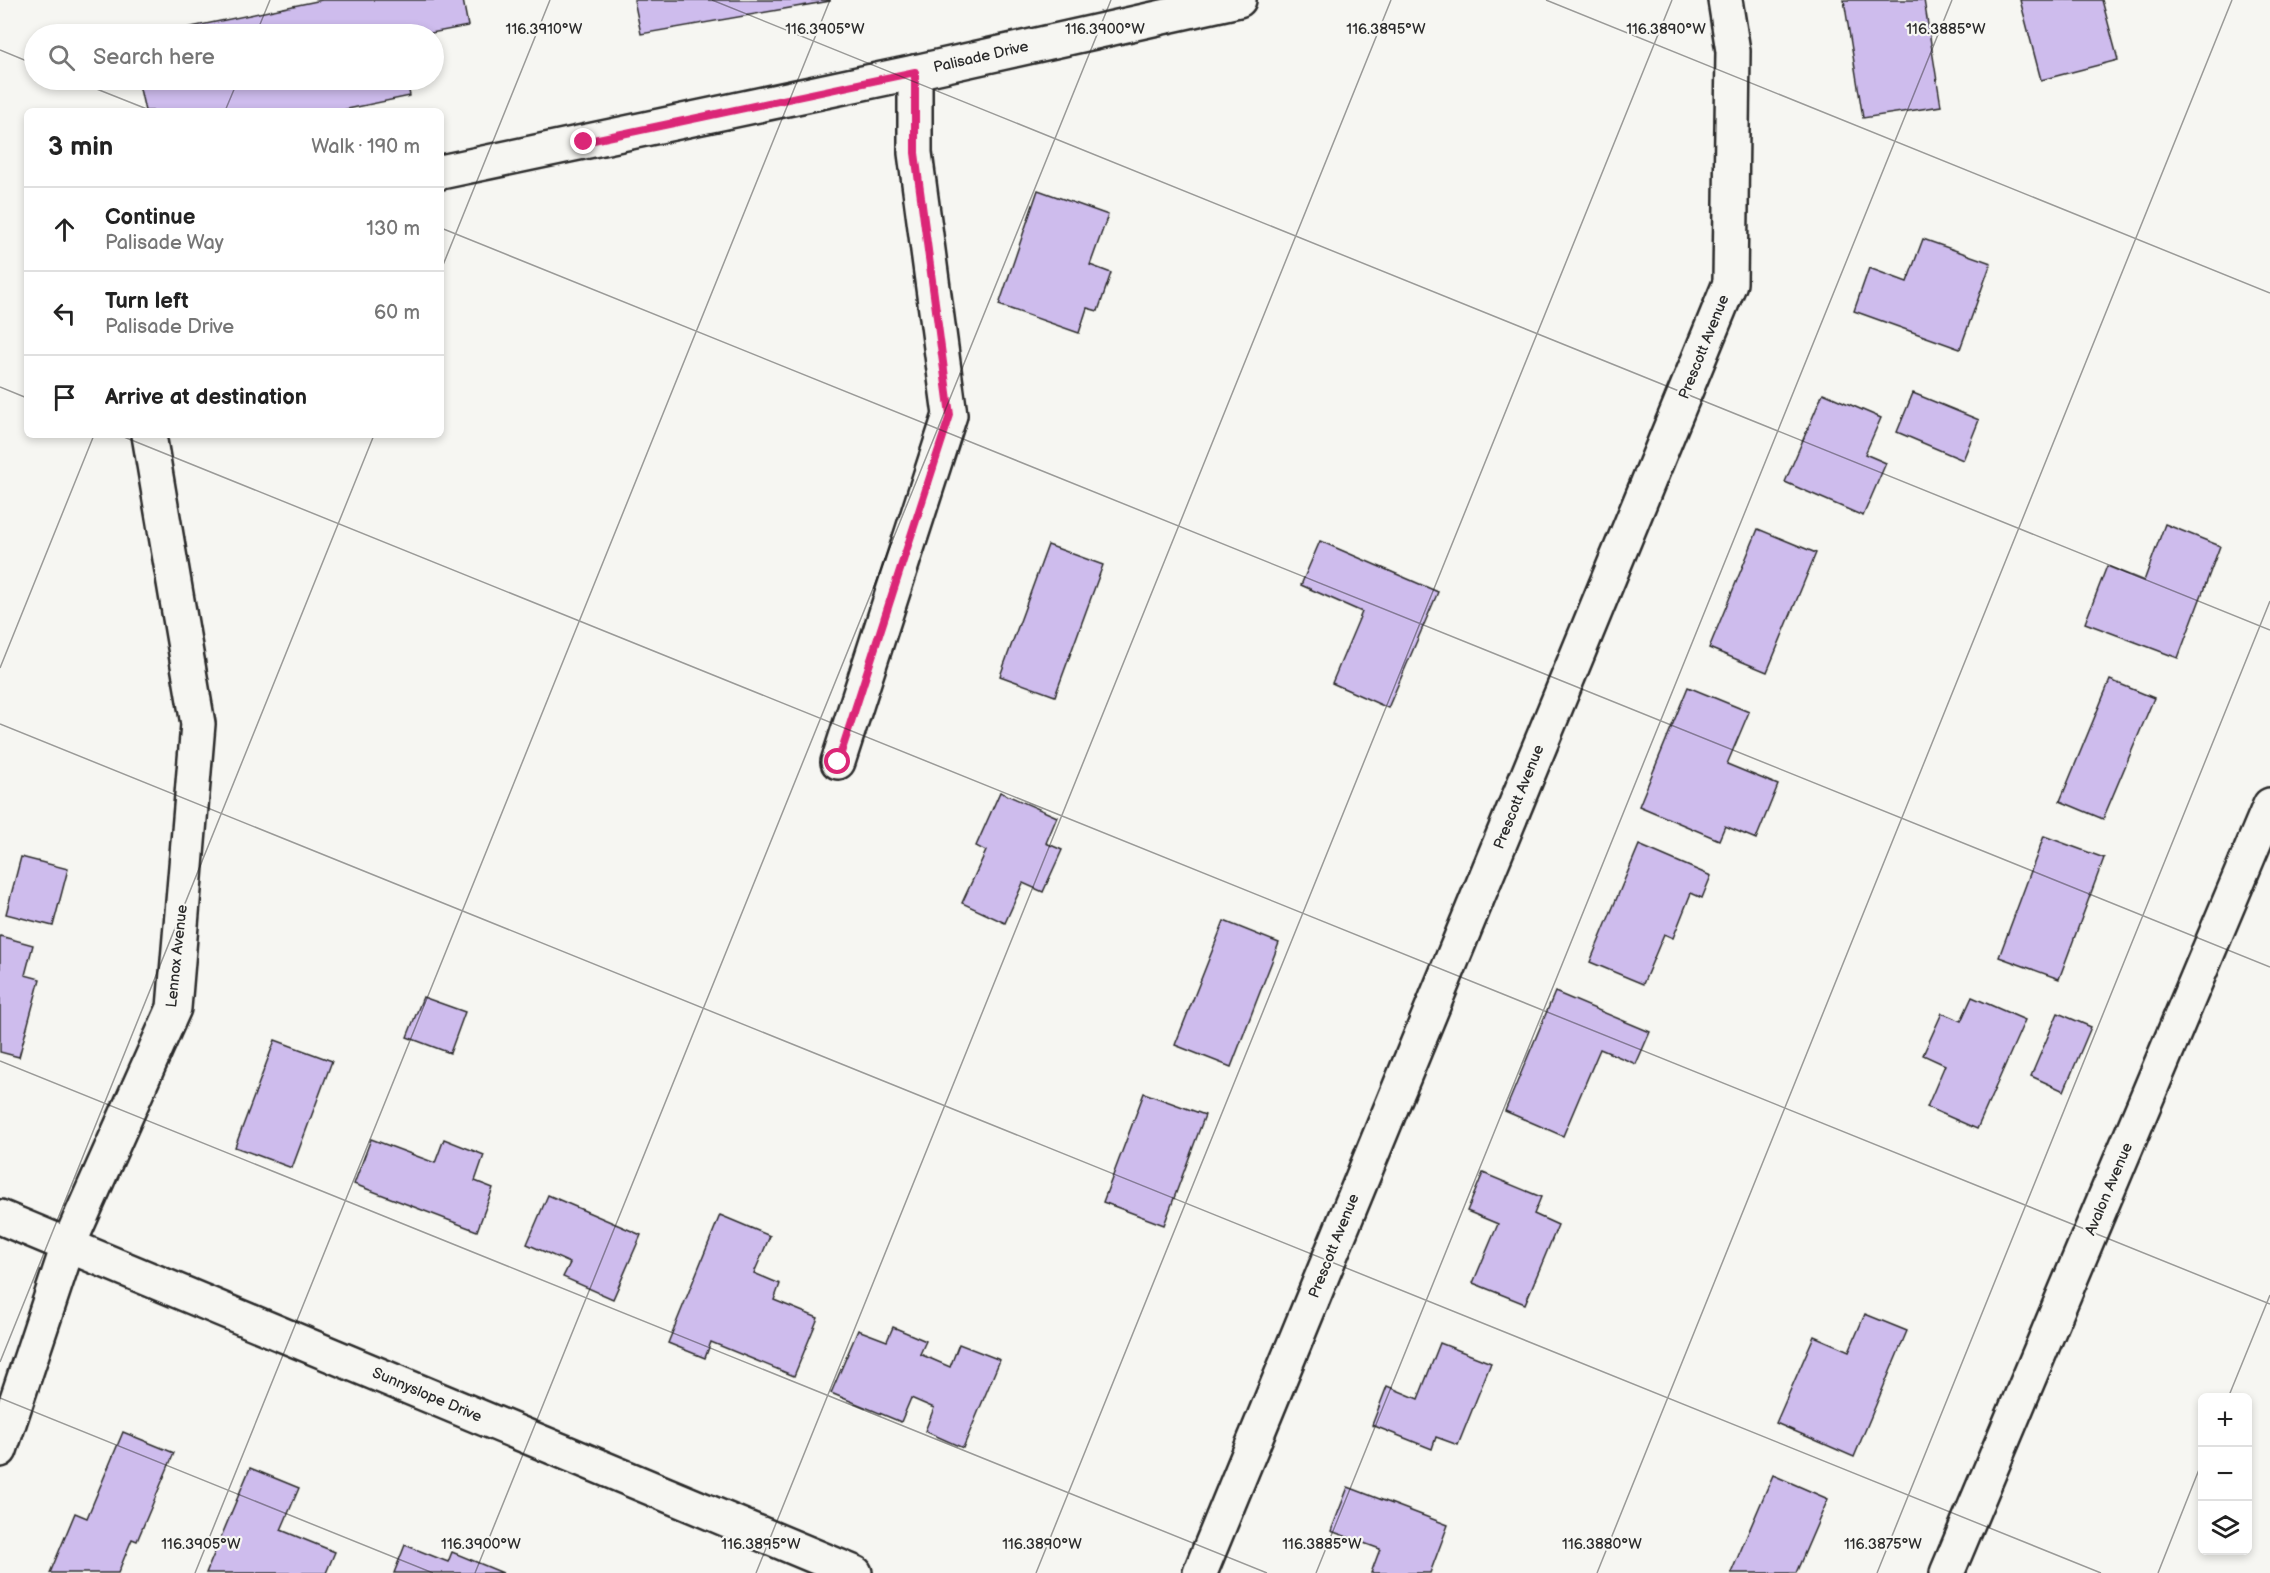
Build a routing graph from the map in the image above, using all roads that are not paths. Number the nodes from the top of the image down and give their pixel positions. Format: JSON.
{"nodes":[{"id":1,"x":1239,"y":0,"type":"edge"},
{"id":2,"x":1725,"y":0,"type":"edge"},
{"id":3,"x":915,"y":72,"type":"junction"},
{"id":4,"x":444,"y":171,"type":"edge"},
{"id":5,"x":150,"y":438,"type":"edge"},
{"id":6,"x":838,"y":762,"type":"dead end"},
{"id":7,"x":2270,"y":805,"type":"edge"},
{"id":8,"x":0,"y":1216,"type":"edge"},
{"id":9,"x":68,"y":1246,"type":"junction"},
{"id":10,"x":0,"y":1450,"type":"edge"},
{"id":11,"x":855,"y":1573,"type":"edge"},
{"id":12,"x":1200,"y":1573,"type":"edge"},
{"id":13,"x":1947,"y":1573,"type":"edge"}],
"edges":[{"from":1,"to":3,"type":"street","name":"Palisade Drive"},
{"from":2,"to":12,"type":"street","name":"Prescott Avenue"},
{"from":3,"to":4,"type":"street","name":"Palisade Drive"},
{"from":3,"to":6,"type":"street"},
{"from":5,"to":9,"type":"street","name":"Lennox Avenue"},
{"from":7,"to":13,"type":"street","name":"Avalon Avenue"},
{"from":8,"to":9,"type":"street","name":"Sunnyslope Drive"},
{"from":9,"to":10,"type":"street","name":"Lennox Avenue"},
{"from":9,"to":11,"type":"street","name":"Sunnyslope Drive"}]}
